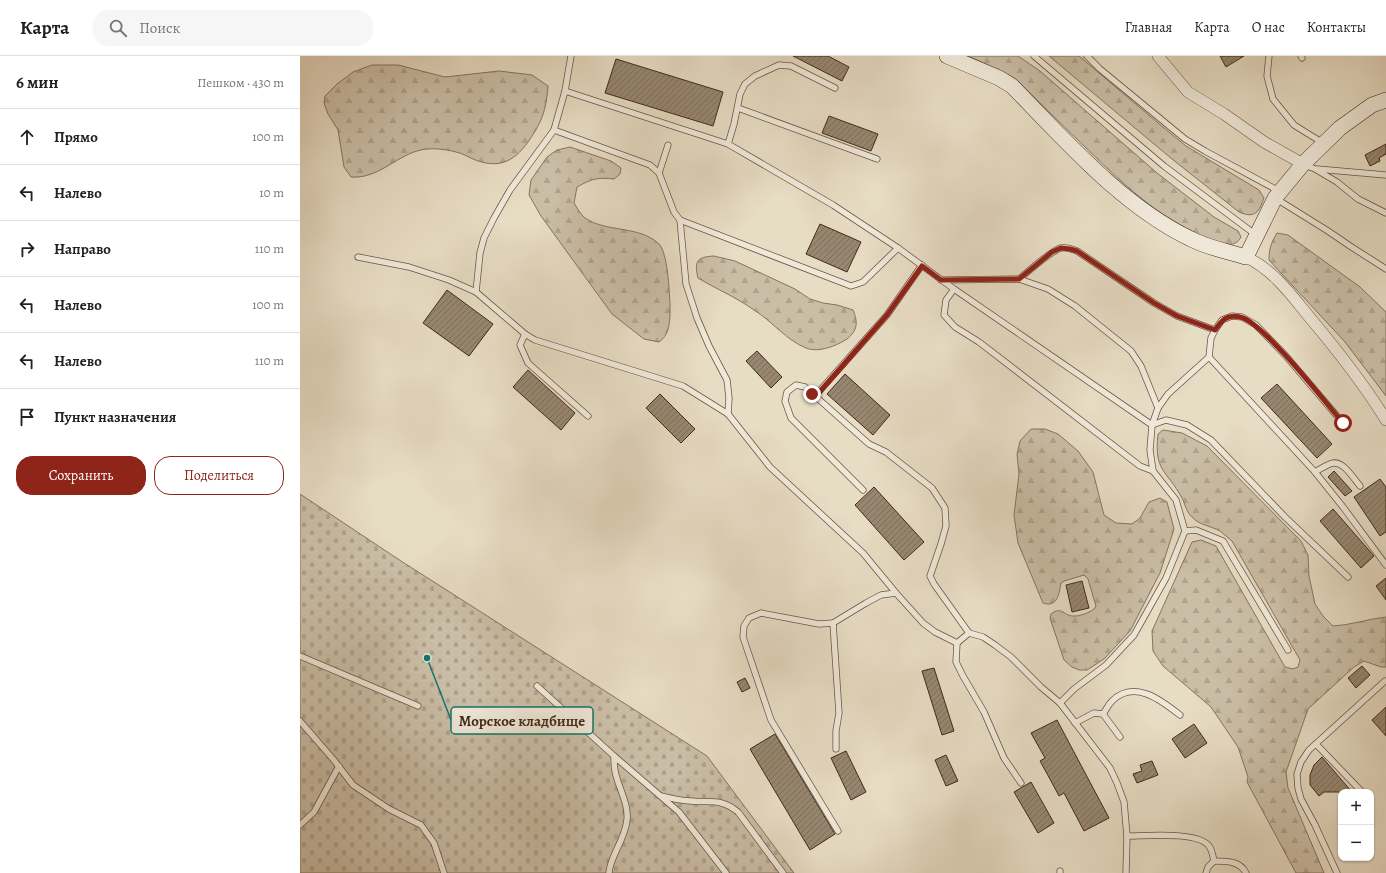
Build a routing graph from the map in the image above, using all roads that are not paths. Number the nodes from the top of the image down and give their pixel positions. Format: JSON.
{"nodes":[{"id":1,"x":571,"y":56,"type":"edge"},
{"id":2,"x":947,"y":56,"type":"edge"},
{"id":3,"x":1034,"y":56,"type":"edge"},
{"id":4,"x":1087,"y":56,"type":"edge"},
{"id":5,"x":1158,"y":56,"type":"edge"},
{"id":6,"x":1269,"y":56,"type":"edge"},
{"id":7,"x":835,"y":88,"type":"dead end"},
{"id":8,"x":565,"y":91,"type":"junction"},
{"id":9,"x":1386,"y":100,"type":"edge"},
{"id":10,"x":738,"y":108,"type":"junction"},
{"id":11,"x":554,"y":130,"type":"junction"},
{"id":12,"x":1323,"y":143,"type":"junction"},
{"id":13,"x":728,"y":144,"type":"junction"},
{"id":14,"x":668,"y":145,"type":"dead end"},
{"id":15,"x":877,"y":159,"type":"dead end"},
{"id":16,"x":1309,"y":166,"type":"junction"},
{"id":17,"x":659,"y":173,"type":"junction"},
{"id":18,"x":1386,"y":175,"type":"edge"},
{"id":19,"x":1277,"y":195,"type":"junction"},
{"id":20,"x":1386,"y":213,"type":"edge"},
{"id":21,"x":680,"y":220,"type":"junction"},
{"id":22,"x":1256,"y":235,"type":"junction"},
{"id":23,"x":898,"y":248,"type":"junction"},
{"id":24,"x":358,"y":257,"type":"dead end"},
{"id":25,"x":1246,"y":257,"type":"junction"},
{"id":26,"x":922,"y":266,"type":"junction"},
{"id":27,"x":1386,"y":268,"type":"edge"},
{"id":28,"x":1019,"y":279,"type":"junction"},
{"id":29,"x":941,"y":280,"type":"junction"},
{"id":30,"x":954,"y":289,"type":"junction"},
{"id":31,"x":476,"y":292,"type":"junction"},
{"id":32,"x":1215,"y":330,"type":"junction"},
{"id":33,"x":525,"y":334,"type":"junction"},
{"id":34,"x":1209,"y":357,"type":"junction"},
{"id":35,"x":816,"y":396,"type":"junction"},
{"id":36,"x":1158,"y":408,"type":"junction"},
{"id":37,"x":728,"y":414,"type":"junction"},
{"id":38,"x":588,"y":416,"type":"dead end"},
{"id":39,"x":1386,"y":420,"type":"edge"},
{"id":40,"x":1343,"y":423,"type":"dead end"},
{"id":41,"x":1152,"y":425,"type":"junction"},
{"id":42,"x":1153,"y":470,"type":"junction"},
{"id":43,"x":1315,"y":472,"type":"junction"},
{"id":44,"x":1360,"y":486,"type":"dead end"},
{"id":45,"x":863,"y":490,"type":"dead end"},
{"id":46,"x":1185,"y":531,"type":"junction"},
{"id":47,"x":1386,"y":565,"type":"edge"},
{"id":48,"x":1348,"y":577,"type":"dead end"},
{"id":49,"x":896,"y":593,"type":"junction"},
{"id":50,"x":833,"y":623,"type":"junction"},
{"id":51,"x":969,"y":633,"type":"junction"},
{"id":52,"x":957,"y":643,"type":"junction"},
{"id":53,"x":1288,"y":650,"type":"dead end"},
{"id":54,"x":300,"y":656,"type":"edge"},
{"id":55,"x":1386,"y":681,"type":"edge"},
{"id":56,"x":537,"y":686,"type":"dead end"},
{"id":57,"x":1060,"y":703,"type":"junction"},
{"id":58,"x":418,"y":706,"type":"dead end"},
{"id":59,"x":1103,"y":714,"type":"junction"},
{"id":60,"x":1180,"y":715,"type":"dead end"},
{"id":61,"x":300,"y":721,"type":"edge"},
{"id":62,"x":1075,"y":723,"type":"junction"},
{"id":63,"x":1120,"y":737,"type":"dead end"},
{"id":64,"x":1316,"y":744,"type":"junction"},
{"id":65,"x":836,"y":749,"type":"dead end"},
{"id":66,"x":614,"y":756,"type":"junction"},
{"id":67,"x":339,"y":766,"type":"junction"},
{"id":68,"x":1021,"y":784,"type":"dead end"},
{"id":69,"x":1359,"y":789,"type":"edge"},
{"id":70,"x":660,"y":796,"type":"junction"},
{"id":71,"x":300,"y":825,"type":"edge"},
{"id":72,"x":838,"y":831,"type":"dead end"},
{"id":73,"x":1127,"y":836,"type":"junction"},
{"id":74,"x":1214,"y":861,"type":"junction"},
{"id":75,"x":444,"y":873,"type":"edge"},
{"id":76,"x":609,"y":873,"type":"edge"},
{"id":77,"x":726,"y":873,"type":"edge"},
{"id":78,"x":783,"y":873,"type":"edge"},
{"id":79,"x":1126,"y":873,"type":"edge"},
{"id":80,"x":1206,"y":873,"type":"edge"},
{"id":81,"x":1246,"y":873,"type":"edge"},
{"id":82,"x":1337,"y":873,"type":"edge"}],
"edges":[{"from":1,"to":8,"type":"lane"},
{"from":2,"to":25,"type":"main road"},
{"from":3,"to":22,"type":"lane"},
{"from":4,"to":19,"type":"lane"},
{"from":5,"to":16,"type":"street"},
{"from":6,"to":12,"type":"lane"},
{"from":7,"to":10,"type":"lane"},
{"from":8,"to":11,"type":"lane"},
{"from":8,"to":13,"type":"lane"},
{"from":9,"to":12,"type":"main road"},
{"from":10,"to":13,"type":"lane"},
{"from":10,"to":15,"type":"lane"},
{"from":11,"to":17,"type":"lane"},
{"from":11,"to":31,"type":"lane"},
{"from":12,"to":16,"type":"main road"},
{"from":13,"to":23,"type":"lane"},
{"from":14,"to":17,"type":"lane"},
{"from":16,"to":18,"type":"lane"},
{"from":16,"to":19,"type":"main road"},
{"from":16,"to":20,"type":"lane"},
{"from":17,"to":21,"type":"lane"},
{"from":19,"to":22,"type":"main road"},
{"from":19,"to":27,"type":"lane"},
{"from":21,"to":23,"type":"lane"},
{"from":21,"to":37,"type":"lane"},
{"from":22,"to":25,"type":"main road"},
{"from":23,"to":26,"type":"lane"},
{"from":24,"to":31,"type":"lane"},
{"from":25,"to":39,"type":"street"},
{"from":26,"to":29,"type":"lane"},
{"from":26,"to":35,"type":"lane"},
{"from":28,"to":29,"type":"lane"},
{"from":28,"to":32,"type":"lane"},
{"from":28,"to":36,"type":"lane"},
{"from":29,"to":30,"type":"lane"},
{"from":30,"to":41,"type":"lane"},
{"from":30,"to":42,"type":"lane"},
{"from":31,"to":33,"type":"lane"},
{"from":32,"to":34,"type":"lane"},
{"from":32,"to":40,"type":"lane"},
{"from":33,"to":37,"type":"lane"},
{"from":33,"to":38,"type":"lane"},
{"from":34,"to":36,"type":"lane"},
{"from":34,"to":43,"type":"lane"},
{"from":35,"to":45,"type":"lane"},
{"from":35,"to":51,"type":"lane"},
{"from":36,"to":41,"type":"lane"},
{"from":37,"to":49,"type":"lane"},
{"from":41,"to":42,"type":"lane"},
{"from":41,"to":48,"type":"lane"},
{"from":42,"to":46,"type":"lane"},
{"from":43,"to":44,"type":"lane"},
{"from":43,"to":47,"type":"lane"},
{"from":46,"to":53,"type":"lane"},
{"from":46,"to":57,"type":"lane"},
{"from":49,"to":50,"type":"lane"},
{"from":49,"to":52,"type":"lane"},
{"from":50,"to":65,"type":"lane"},
{"from":50,"to":72,"type":"lane"},
{"from":51,"to":52,"type":"lane"},
{"from":51,"to":57,"type":"lane"},
{"from":52,"to":68,"type":"lane"},
{"from":54,"to":58,"type":"lane"},
{"from":55,"to":64,"type":"lane"},
{"from":56,"to":66,"type":"lane"},
{"from":57,"to":62,"type":"lane"},
{"from":59,"to":60,"type":"lane"},
{"from":59,"to":62,"type":"lane"},
{"from":59,"to":63,"type":"lane"},
{"from":61,"to":67,"type":"lane"},
{"from":62,"to":73,"type":"lane"},
{"from":64,"to":69,"type":"lane"},
{"from":64,"to":82,"type":"lane"},
{"from":66,"to":70,"type":"lane"},
{"from":66,"to":76,"type":"lane"},
{"from":67,"to":71,"type":"lane"},
{"from":67,"to":75,"type":"lane"},
{"from":70,"to":77,"type":"lane"},
{"from":70,"to":78,"type":"lane"},
{"from":73,"to":74,"type":"lane"},
{"from":73,"to":79,"type":"lane"},
{"from":74,"to":80,"type":"lane"},
{"from":74,"to":81,"type":"lane"}]}
